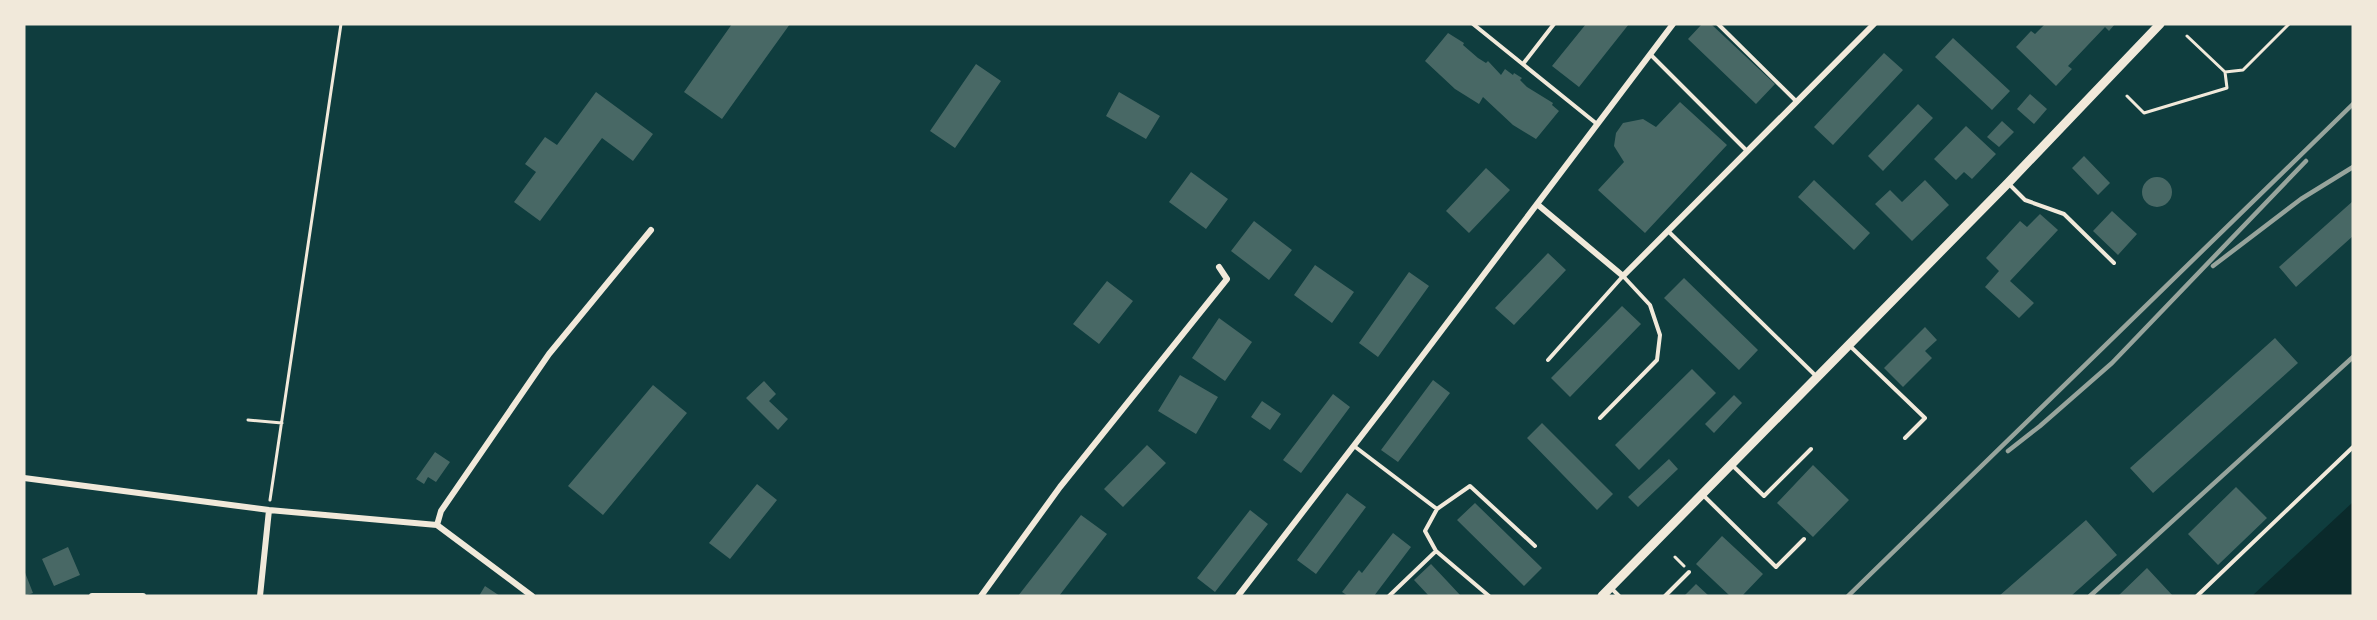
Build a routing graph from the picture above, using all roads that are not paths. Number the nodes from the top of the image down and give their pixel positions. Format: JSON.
{"nodes":[{"id":1,"x":1473,"y":24,"type":"edge"},
{"id":2,"x":1554,"y":24,"type":"edge"},
{"id":3,"x":1673,"y":24,"type":"edge"},
{"id":4,"x":1718,"y":24,"type":"edge"},
{"id":5,"x":2160,"y":24,"type":"edge"},
{"id":6,"x":1871,"y":25,"type":"edge"},
{"id":7,"x":1649,"y":54,"type":"junction"},
{"id":8,"x":1522,"y":64,"type":"junction"},
{"id":9,"x":1797,"y":102,"type":"junction"},
{"id":10,"x":1597,"y":124,"type":"junction"},
{"id":11,"x":1747,"y":151,"type":"junction"},
{"id":12,"x":2008,"y":183,"type":"junction"},
{"id":13,"x":1537,"y":204,"type":"junction"},
{"id":14,"x":651,"y":230,"type":"dead end"},
{"id":15,"x":1668,"y":231,"type":"junction"},
{"id":16,"x":2114,"y":264,"type":"dead end"},
{"id":17,"x":1219,"y":267,"type":"dead end"},
{"id":18,"x":1623,"y":276,"type":"junction"},
{"id":19,"x":1849,"y":345,"type":"junction"},
{"id":20,"x":1548,"y":360,"type":"dead end"},
{"id":21,"x":1817,"y":377,"type":"junction"},
{"id":22,"x":1600,"y":418,"type":"dead end"},
{"id":23,"x":1905,"y":438,"type":"dead end"},
{"id":24,"x":1354,"y":446,"type":"junction"},
{"id":25,"x":2353,"y":447,"type":"edge"},
{"id":26,"x":1811,"y":449,"type":"dead end"},
{"id":27,"x":1732,"y":464,"type":"junction"},
{"id":28,"x":24,"y":477,"type":"edge"},
{"id":29,"x":1702,"y":494,"type":"junction"},
{"id":30,"x":1437,"y":509,"type":"junction"},
{"id":31,"x":269,"y":510,"type":"junction"},
{"id":32,"x":437,"y":525,"type":"junction"},
{"id":33,"x":1804,"y":539,"type":"dead end"},
{"id":34,"x":1535,"y":546,"type":"dead end"},
{"id":35,"x":1436,"y":551,"type":"junction"},
{"id":36,"x":1689,"y":572,"type":"dead end"},
{"id":37,"x":1610,"y":587,"type":"junction"},
{"id":38,"x":92,"y":596,"type":"edge"},
{"id":39,"x":143,"y":596,"type":"edge"},
{"id":40,"x":260,"y":596,"type":"edge"},
{"id":41,"x":532,"y":596,"type":"edge"},
{"id":42,"x":981,"y":596,"type":"edge"},
{"id":43,"x":1238,"y":596,"type":"edge"},
{"id":44,"x":1389,"y":596,"type":"edge"},
{"id":45,"x":1489,"y":596,"type":"edge"},
{"id":46,"x":1602,"y":596,"type":"edge"},
{"id":47,"x":1619,"y":596,"type":"edge"},
{"id":48,"x":1665,"y":596,"type":"edge"},
{"id":49,"x":2197,"y":596,"type":"edge"}],
"edges":[{"from":1,"to":8,"type":"lane"},
{"from":2,"to":8,"type":"lane"},
{"from":3,"to":7,"type":"street"},
{"from":4,"to":9,"type":"lane"},
{"from":5,"to":12,"type":"main road"},
{"from":6,"to":9,"type":"street"},
{"from":7,"to":10,"type":"street"},
{"from":7,"to":11,"type":"lane"},
{"from":8,"to":10,"type":"lane"},
{"from":9,"to":11,"type":"street"},
{"from":10,"to":13,"type":"street"},
{"from":11,"to":15,"type":"street"},
{"from":12,"to":16,"type":"lane"},
{"from":12,"to":19,"type":"main road"},
{"from":13,"to":18,"type":"street"},
{"from":13,"to":24,"type":"street"},
{"from":14,"to":32,"type":"street"},
{"from":15,"to":18,"type":"street"},
{"from":15,"to":21,"type":"lane"},
{"from":17,"to":42,"type":"street"},
{"from":18,"to":20,"type":"lane"},
{"from":18,"to":22,"type":"lane"},
{"from":19,"to":21,"type":"main road"},
{"from":19,"to":23,"type":"lane"},
{"from":21,"to":27,"type":"main road"},
{"from":24,"to":30,"type":"lane"},
{"from":24,"to":43,"type":"street"},
{"from":25,"to":49,"type":"lane"},
{"from":26,"to":27,"type":"lane"},
{"from":27,"to":29,"type":"main road"},
{"from":28,"to":31,"type":"street"},
{"from":29,"to":33,"type":"lane"},
{"from":29,"to":37,"type":"main road"},
{"from":30,"to":34,"type":"lane"},
{"from":30,"to":35,"type":"lane"},
{"from":31,"to":32,"type":"street"},
{"from":31,"to":40,"type":"street"},
{"from":32,"to":41,"type":"street"},
{"from":35,"to":44,"type":"lane"},
{"from":35,"to":45,"type":"lane"},
{"from":36,"to":48,"type":"lane"},
{"from":37,"to":46,"type":"main road"},
{"from":37,"to":47,"type":"lane"},
{"from":38,"to":39,"type":"street"}]}
